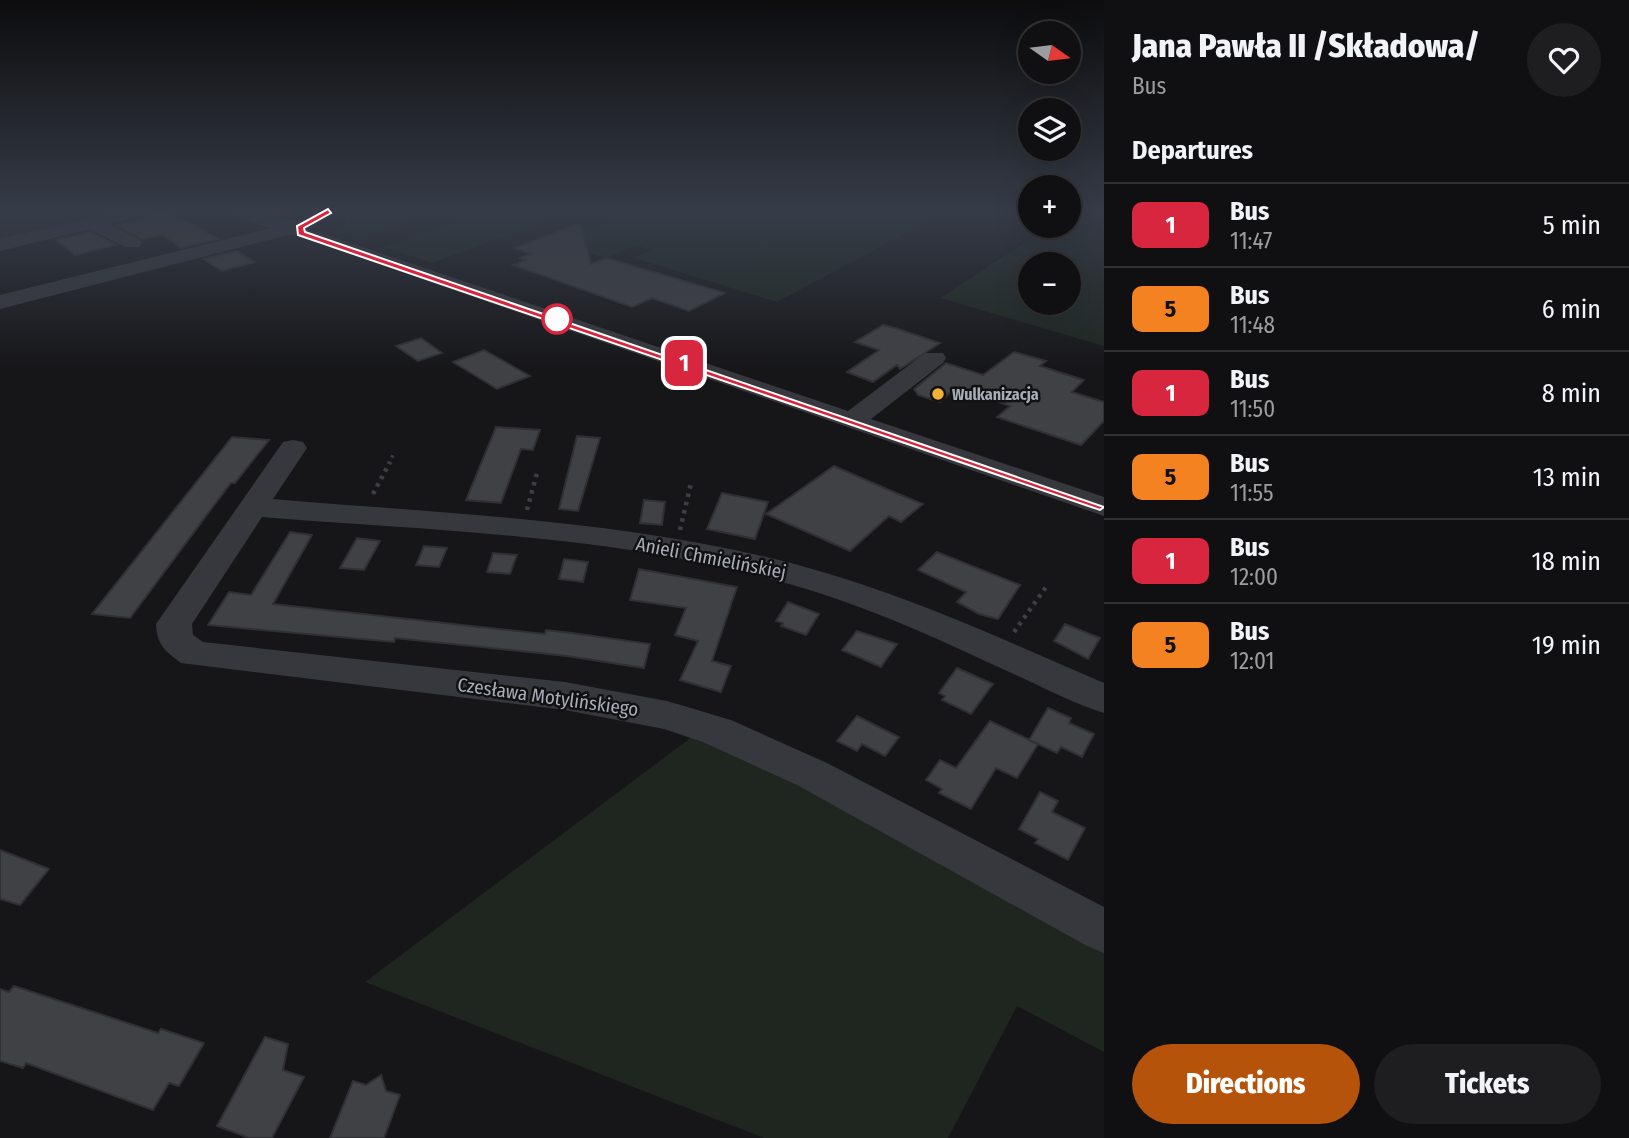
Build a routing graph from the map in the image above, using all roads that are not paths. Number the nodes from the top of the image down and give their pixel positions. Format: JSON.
{"nodes":[{"id":1,"x":147,"y":265,"type":"edge"},
{"id":2,"x":392,"y":265,"type":"edge"},
{"id":3,"x":0,"y":302,"type":"edge"},
{"id":4,"x":934,"y":358,"type":"dead end"},
{"id":5,"x":851,"y":421,"type":"junction"},
{"id":6,"x":293,"y":448,"type":"dead end"},
{"id":7,"x":253,"y":507,"type":"junction"},
{"id":8,"x":1104,"y":507,"type":"edge"},
{"id":9,"x":1104,"y":699,"type":"edge"},
{"id":10,"x":1104,"y":931,"type":"edge"}],
"edges":[{"from":1,"to":3,"type":"street"},
{"from":2,"to":5,"type":"street"},
{"from":4,"to":5,"type":"street"},
{"from":5,"to":8,"type":"street"},
{"from":6,"to":7,"type":"street","name":"Czesława Motylińskiego"},
{"from":7,"to":9,"type":"street","name":"Anieli Chmielińskiej"},
{"from":7,"to":10,"type":"street","name":"Czesława Motylińskiego"}]}
